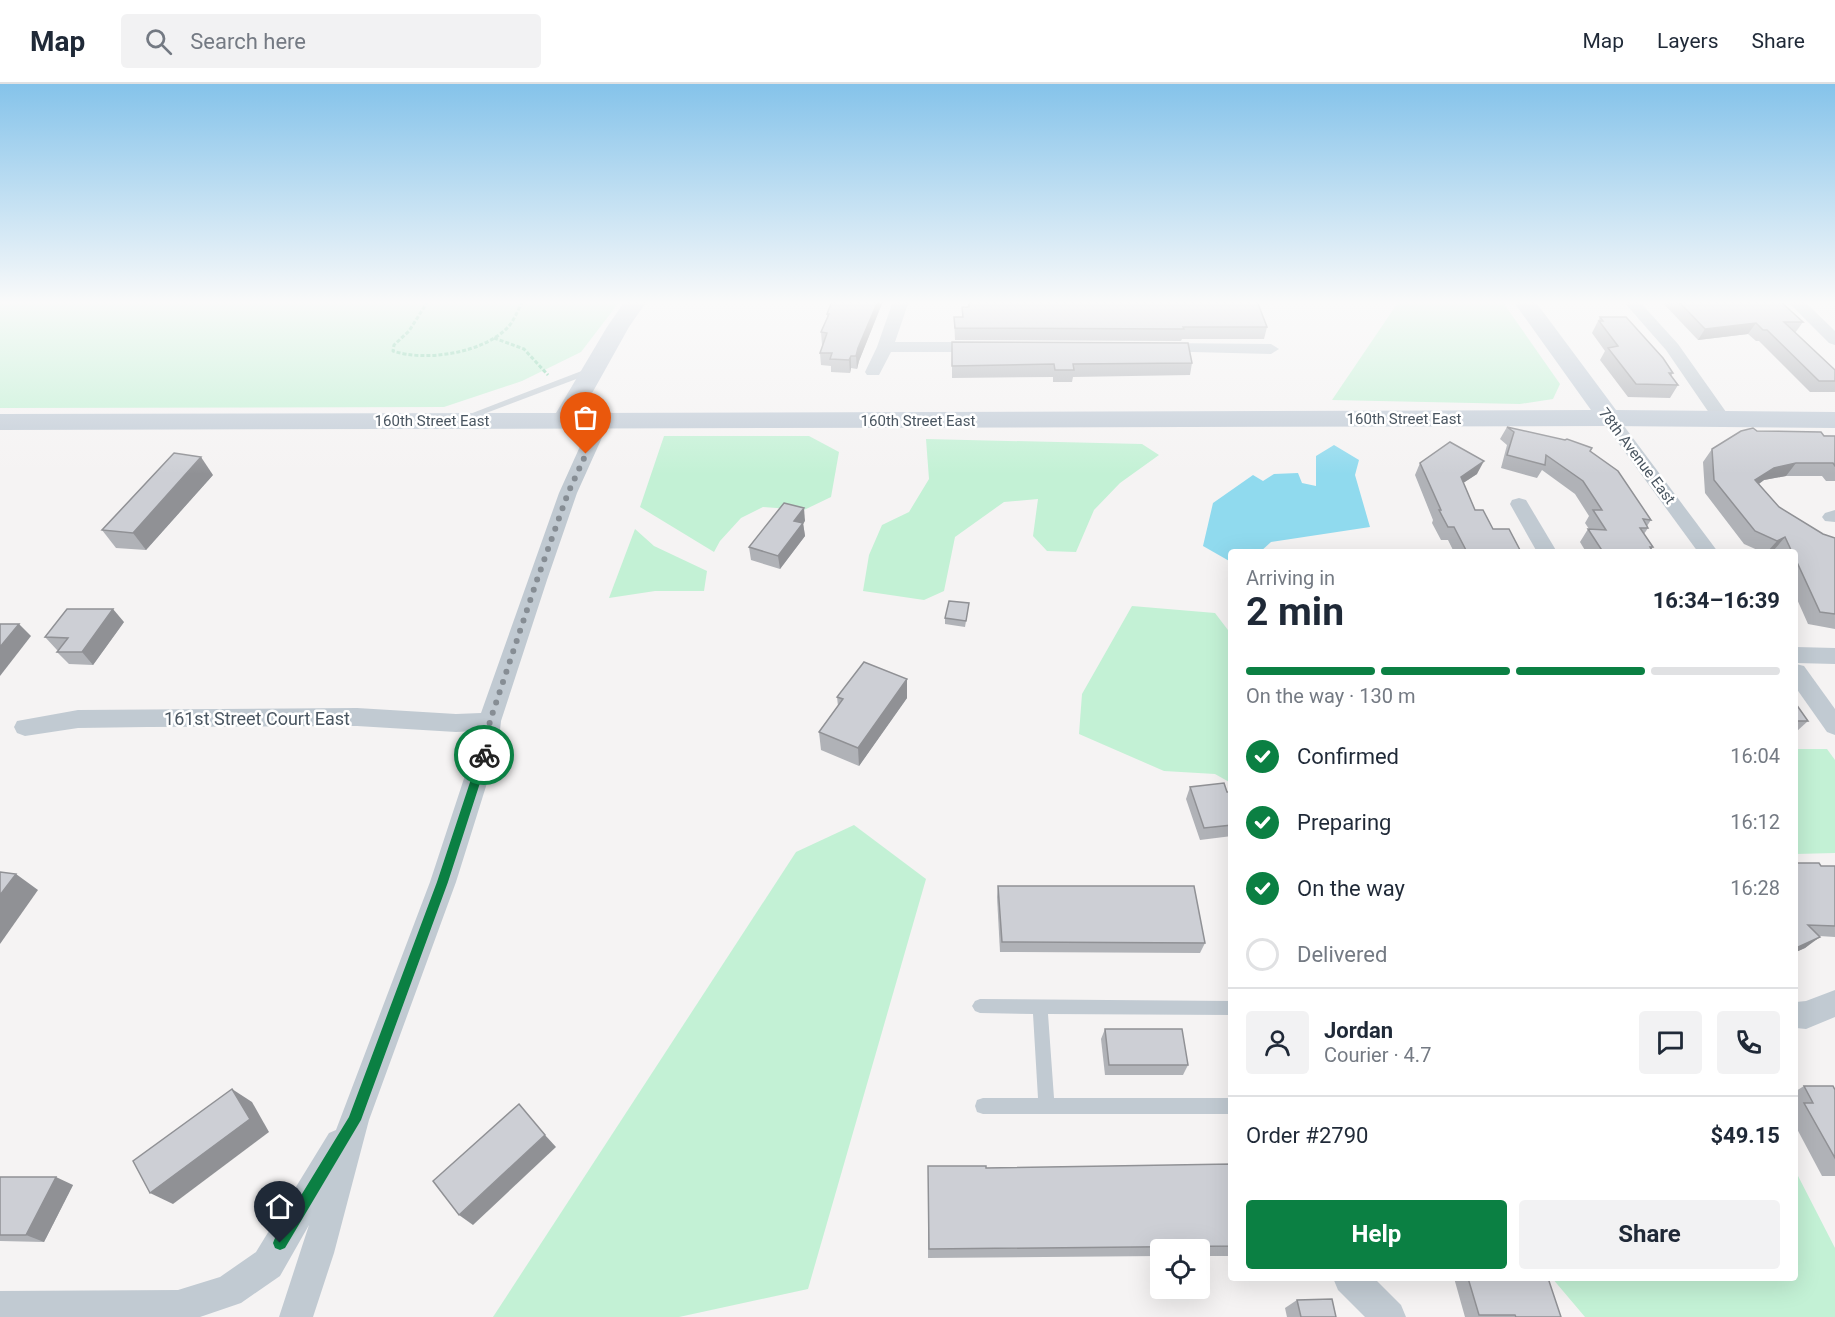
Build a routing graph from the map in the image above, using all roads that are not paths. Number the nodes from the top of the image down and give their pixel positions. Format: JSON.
{"nodes":[{"id":1,"x":600,"y":359,"type":"edge"},
{"id":2,"x":879,"y":359,"type":"edge"},
{"id":3,"x":1566,"y":359,"type":"edge"},
{"id":4,"x":1680,"y":359,"type":"edge"},
{"id":5,"x":593,"y":370,"type":"junction"},
{"id":6,"x":873,"y":372,"type":"dead end"},
{"id":7,"x":1609,"y":418,"type":"junction"},
{"id":8,"x":1722,"y":419,"type":"junction"},
{"id":9,"x":458,"y":420,"type":"junction"},
{"id":10,"x":1835,"y":420,"type":"edge"},
{"id":11,"x":564,"y":421,"type":"junction"},
{"id":12,"x":0,"y":422,"type":"edge"},
{"id":13,"x":600,"y":422,"type":"junction"},
{"id":14,"x":1519,"y":504,"type":"dead end"},
{"id":15,"x":1545,"y":549,"type":"edge"},
{"id":16,"x":1706,"y":549,"type":"edge"},
{"id":17,"x":1798,"y":655,"type":"edge"},
{"id":18,"x":1835,"y":656,"type":"edge"},
{"id":19,"x":1798,"y":675,"type":"edge"},
{"id":20,"x":490,"y":721,"type":"junction"},
{"id":21,"x":1835,"y":726,"type":"edge"},
{"id":22,"x":25,"y":727,"type":"dead end"},
{"id":23,"x":1835,"y":1003,"type":"edge"},
{"id":24,"x":980,"y":1006,"type":"dead end"},
{"id":25,"x":1040,"y":1007,"type":"junction"},
{"id":26,"x":1228,"y":1008,"type":"edge"},
{"id":27,"x":1798,"y":1015,"type":"edge"},
{"id":28,"x":983,"y":1106,"type":"dead end"},
{"id":29,"x":1047,"y":1106,"type":"junction"},
{"id":30,"x":1228,"y":1106,"type":"edge"},
{"id":31,"x":354,"y":1120,"type":"junction"},
{"id":32,"x":1353,"y":1281,"type":"edge"},
{"id":33,"x":0,"y":1308,"type":"edge"},
{"id":34,"x":296,"y":1317,"type":"edge"},
{"id":35,"x":1389,"y":1317,"type":"edge"}],
"edges":[{"from":1,"to":5,"type":"main road"},
{"from":2,"to":6,"type":"street"},
{"from":3,"to":7,"type":"main road","name":"78th Avenue East"},
{"from":4,"to":8,"type":"street"},
{"from":5,"to":9,"type":"lane"},
{"from":5,"to":11,"type":"main road"},
{"from":7,"to":8,"type":"main road","name":"160th Street East"},
{"from":7,"to":13,"type":"main road","name":"160th Street East"},
{"from":7,"to":16,"type":"street","name":"78th Avenue East"},
{"from":8,"to":10,"type":"main road","name":"160th Street East"},
{"from":9,"to":11,"type":"main road","name":"160th Street East"},
{"from":9,"to":12,"type":"main road","name":"160th Street East"},
{"from":11,"to":13,"type":"main road","name":"160th Street East"},
{"from":13,"to":20,"type":"street"},
{"from":14,"to":15,"type":"street"},
{"from":17,"to":18,"type":"street"},
{"from":19,"to":21,"type":"street"},
{"from":20,"to":22,"type":"street","name":"161st Street Court East"},
{"from":20,"to":31,"type":"street"},
{"from":23,"to":27,"type":"street"},
{"from":24,"to":25,"type":"lane"},
{"from":25,"to":26,"type":"lane"},
{"from":25,"to":29,"type":"lane"},
{"from":28,"to":29,"type":"lane"},
{"from":29,"to":30,"type":"lane"},
{"from":31,"to":33,"type":"street"},
{"from":31,"to":34,"type":"street"},
{"from":32,"to":35,"type":"street"}]}
